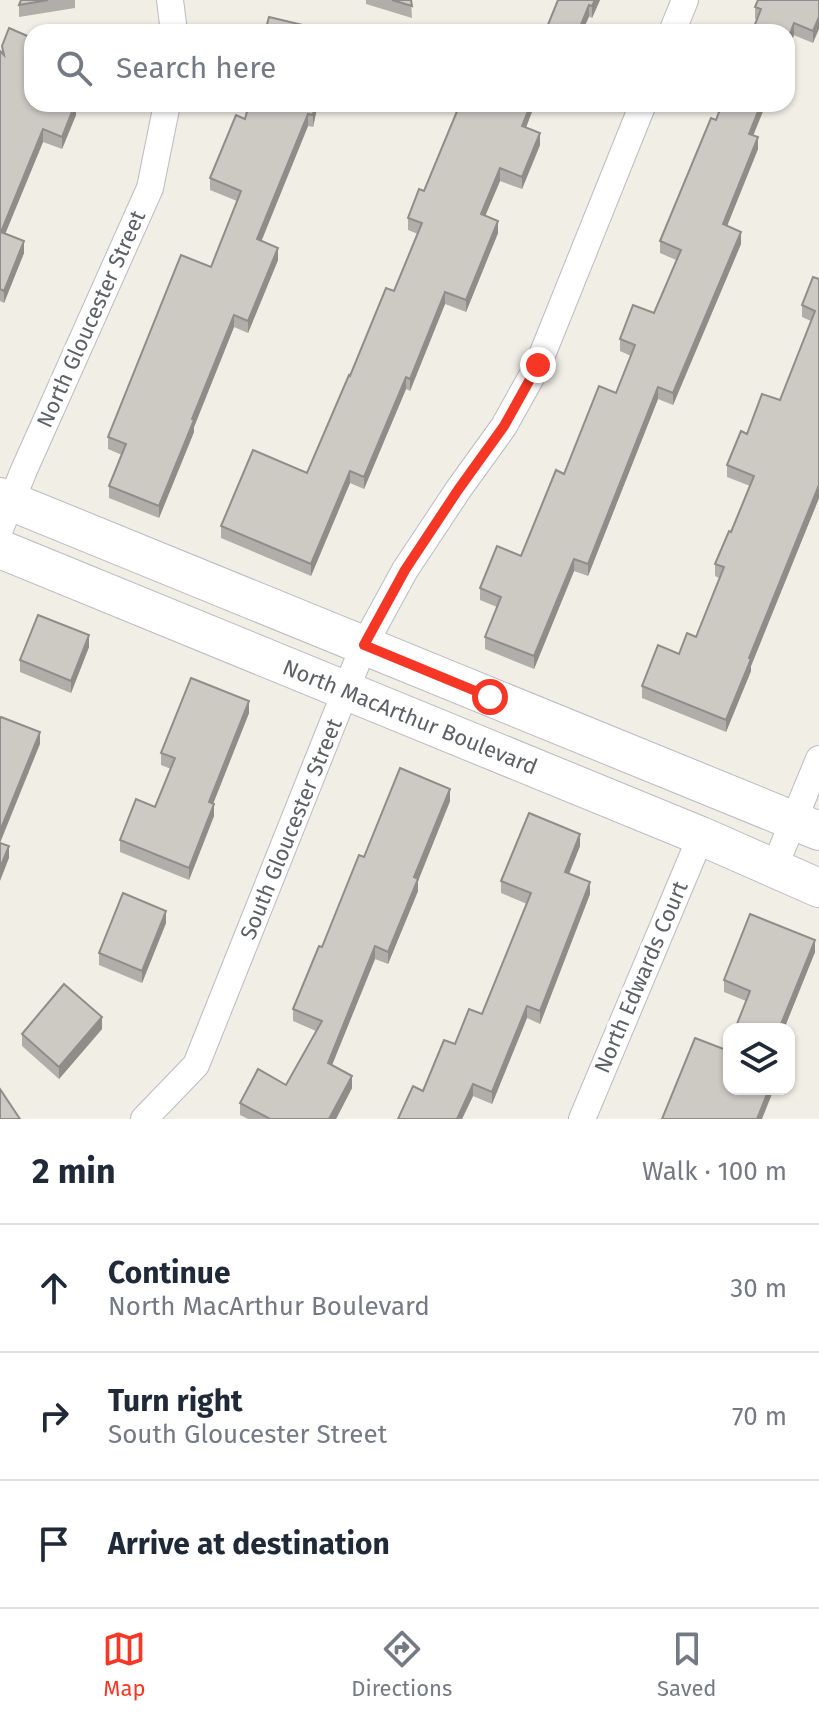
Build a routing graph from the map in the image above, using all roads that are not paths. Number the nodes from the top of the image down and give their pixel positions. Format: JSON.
{"nodes":[{"id":1,"x":170,"y":0,"type":"edge"},
{"id":2,"x":685,"y":0,"type":"edge"},
{"id":3,"x":173,"y":24,"type":"edge"},
{"id":4,"x":675,"y":24,"type":"edge"},
{"id":5,"x":165,"y":112,"type":"edge"},
{"id":6,"x":640,"y":112,"type":"edge"},
{"id":7,"x":3,"y":509,"type":"edge"},
{"id":8,"x":0,"y":549,"type":"edge"},
{"id":9,"x":364,"y":645,"type":"junction"},
{"id":10,"x":346,"y":690,"type":"junction"},
{"id":11,"x":819,"y":759,"type":"edge"},
{"id":12,"x":806,"y":826,"type":"edge"},
{"id":13,"x":701,"y":836,"type":"junction"},
{"id":14,"x":774,"y":868,"type":"junction"},
{"id":15,"x":819,"y":888,"type":"edge"},
{"id":16,"x":144,"y":1119,"type":"edge"},
{"id":17,"x":582,"y":1119,"type":"edge"}],
"edges":[{"from":1,"to":3,"type":"street"},
{"from":2,"to":4,"type":"street"},
{"from":5,"to":7,"type":"street","name":"North Gloucester Street"},
{"from":6,"to":9,"type":"street","name":"South Gloucester Street"},
{"from":7,"to":9,"type":"main road"},
{"from":8,"to":10,"type":"main road","name":"North MacArthur Boulevard"},
{"from":9,"to":10,"type":"street","name":"South Gloucester Street"},
{"from":9,"to":12,"type":"main road"},
{"from":10,"to":13,"type":"main road","name":"North MacArthur Boulevard"},
{"from":10,"to":16,"type":"street","name":"South Gloucester Street"},
{"from":11,"to":12,"type":"street"},
{"from":12,"to":14,"type":"street"},
{"from":13,"to":14,"type":"main road","name":"North MacArthur Boulevard"},
{"from":13,"to":17,"type":"street","name":"North Edwards Court"},
{"from":14,"to":15,"type":"main road","name":"North MacArthur Boulevard"}]}
